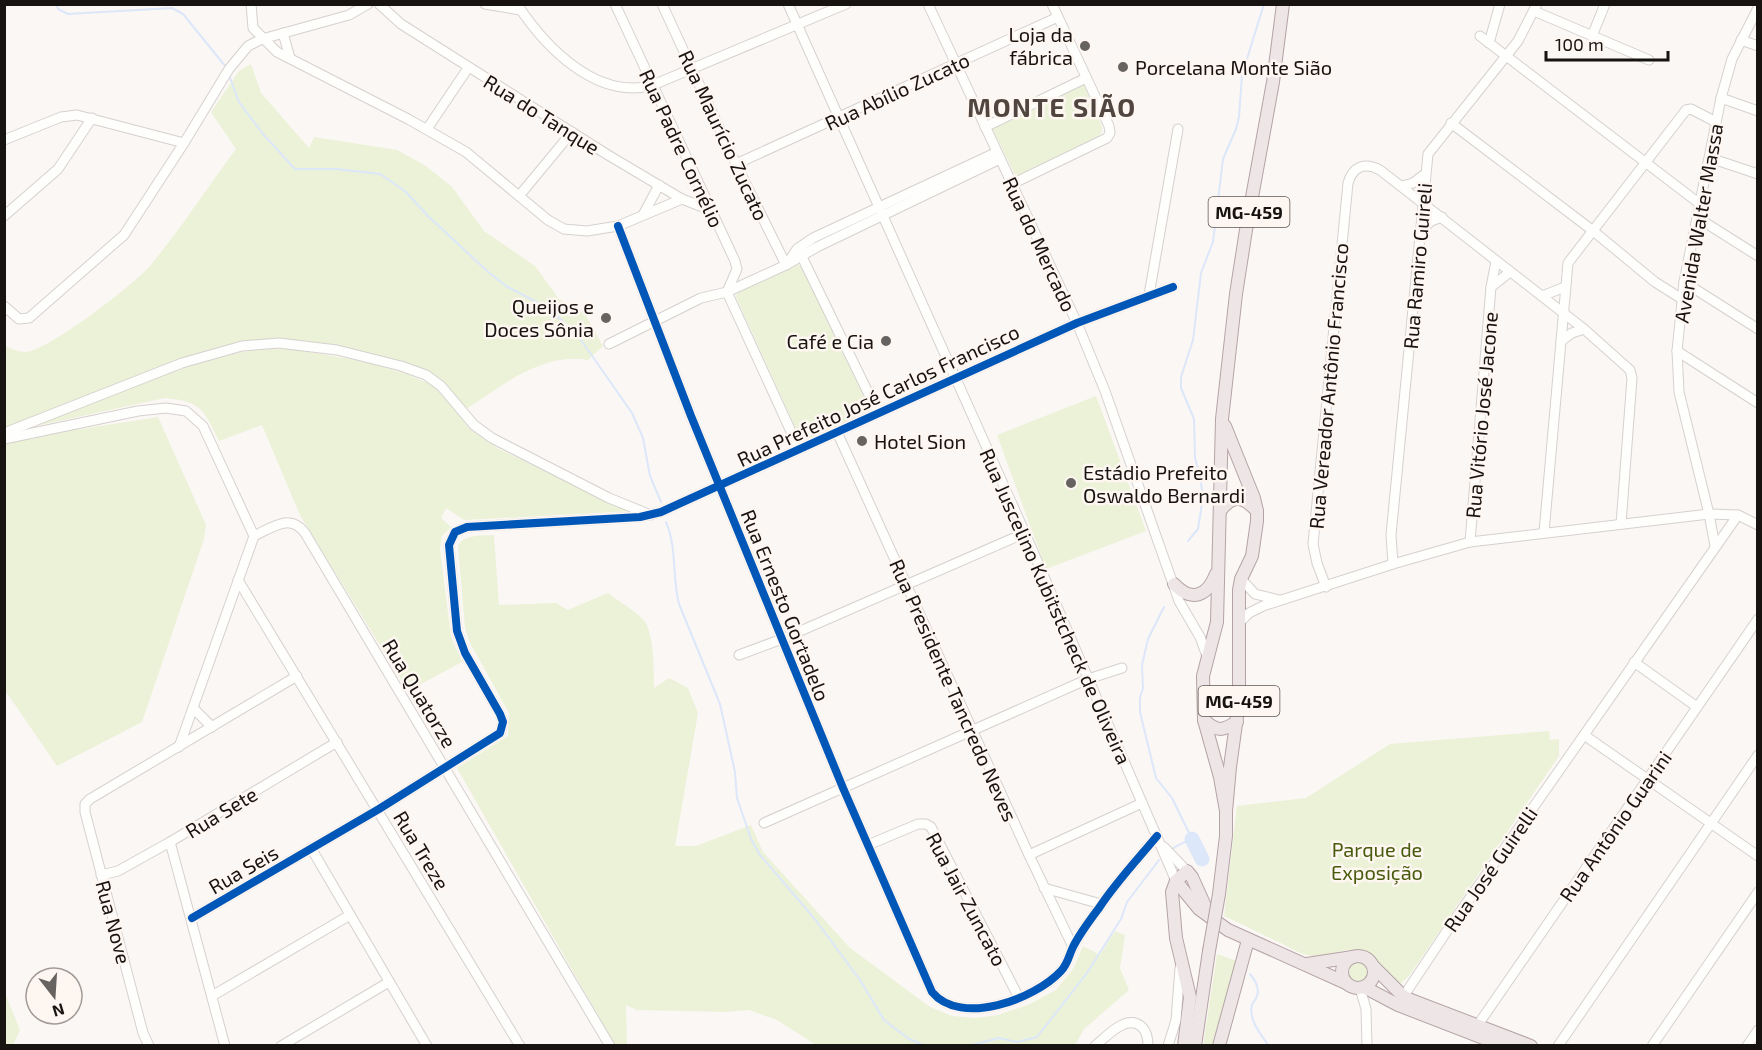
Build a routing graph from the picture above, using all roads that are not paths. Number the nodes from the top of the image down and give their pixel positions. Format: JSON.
{"nodes":[{"id":1,"x":251,"y":4,"type":"edge"},
{"id":2,"x":368,"y":4,"type":"edge"},
{"id":3,"x":379,"y":4,"type":"edge"},
{"id":4,"x":485,"y":4,"type":"edge"},
{"id":5,"x":628,"y":4,"type":"edge"},
{"id":6,"x":662,"y":4,"type":"edge"},
{"id":7,"x":788,"y":4,"type":"edge"},
{"id":8,"x":846,"y":4,"type":"edge"},
{"id":9,"x":928,"y":4,"type":"edge"},
{"id":10,"x":1052,"y":4,"type":"edge"},
{"id":11,"x":1282,"y":4,"type":"edge"},
{"id":12,"x":1500,"y":4,"type":"edge"},
{"id":13,"x":1605,"y":4,"type":"edge"},
{"id":14,"x":518,"y":7,"type":"edge"},
{"id":15,"x":616,"y":7,"type":"edge"},
{"id":16,"x":1536,"y":8,"type":"edge"},
{"id":17,"x":1758,"y":8,"type":"edge"},
{"id":18,"x":1058,"y":17,"type":"junction"},
{"id":19,"x":797,"y":26,"type":"junction"},
{"id":20,"x":282,"y":33,"type":"junction"},
{"id":21,"x":1480,"y":36,"type":"dead end"},
{"id":22,"x":1592,"y":36,"type":"junction"},
{"id":23,"x":262,"y":39,"type":"junction"},
{"id":24,"x":1741,"y":40,"type":"junction"},
{"id":25,"x":1489,"y":43,"type":"junction"},
{"id":26,"x":1758,"y":46,"type":"edge"},
{"id":27,"x":1506,"y":56,"type":"junction"},
{"id":28,"x":290,"y":58,"type":"junction"},
{"id":29,"x":1649,"y":60,"type":"dead end"},
{"id":30,"x":956,"y":64,"type":"junction"},
{"id":31,"x":468,"y":68,"type":"junction"},
{"id":32,"x":692,"y":69,"type":"junction"},
{"id":33,"x":1086,"y":78,"type":"junction"},
{"id":34,"x":653,"y":85,"type":"junction"},
{"id":35,"x":1721,"y":98,"type":"junction"},
{"id":36,"x":1758,"y":111,"type":"edge"},
{"id":37,"x":92,"y":117,"type":"junction"},
{"id":38,"x":840,"y":117,"type":"junction"},
{"id":39,"x":1716,"y":122,"type":"junction"},
{"id":40,"x":1451,"y":123,"type":"junction"},
{"id":41,"x":985,"y":127,"type":"junction"},
{"id":42,"x":427,"y":129,"type":"junction"},
{"id":43,"x":1178,"y":129,"type":"dead end"},
{"id":44,"x":572,"y":132,"type":"junction"},
{"id":45,"x":4,"y":140,"type":"edge"},
{"id":46,"x":184,"y":143,"type":"junction"},
{"id":47,"x":999,"y":155,"type":"junction"},
{"id":48,"x":1710,"y":158,"type":"junction"},
{"id":49,"x":1644,"y":163,"type":"junction"},
{"id":50,"x":736,"y":164,"type":"junction"},
{"id":51,"x":1425,"y":174,"type":"junction"},
{"id":52,"x":1758,"y":174,"type":"edge"},
{"id":53,"x":1012,"y":184,"type":"junction"},
{"id":54,"x":658,"y":185,"type":"junction"},
{"id":55,"x":1402,"y":186,"type":"junction"},
{"id":56,"x":519,"y":196,"type":"junction"},
{"id":57,"x":682,"y":198,"type":"junction"},
{"id":58,"x":1423,"y":202,"type":"junction"},
{"id":59,"x":1701,"y":204,"type":"junction"},
{"id":60,"x":882,"y":211,"type":"junction"},
{"id":61,"x":713,"y":212,"type":"junction"},
{"id":62,"x":644,"y":213,"type":"junction"},
{"id":63,"x":4,"y":216,"type":"edge"},
{"id":64,"x":1442,"y":217,"type":"junction"},
{"id":65,"x":1698,"y":218,"type":"junction"},
{"id":66,"x":618,"y":226,"type":"junction"},
{"id":67,"x":1592,"y":230,"type":"junction"},
{"id":68,"x":1421,"y":231,"type":"junction"},
{"id":69,"x":1758,"y":256,"type":"edge"},
{"id":70,"x":802,"y":257,"type":"junction"},
{"id":71,"x":1496,"y":261,"type":"junction"},
{"id":72,"x":786,"y":264,"type":"junction"},
{"id":73,"x":1510,"y":272,"type":"junction"},
{"id":74,"x":1684,"y":282,"type":"junction"},
{"id":75,"x":1173,"y":287,"type":"dead end"},
{"id":76,"x":1491,"y":287,"type":"junction"},
{"id":77,"x":1565,"y":287,"type":"junction"},
{"id":78,"x":727,"y":292,"type":"junction"},
{"id":79,"x":1149,"y":295,"type":"junction"},
{"id":80,"x":1542,"y":296,"type":"junction"},
{"id":81,"x":1682,"y":299,"type":"junction"},
{"id":82,"x":4,"y":306,"type":"edge"},
{"id":83,"x":1563,"y":312,"type":"junction"},
{"id":84,"x":655,"y":320,"type":"junction"},
{"id":85,"x":1077,"y":323,"type":"junction"},
{"id":86,"x":1584,"y":329,"type":"junction"},
{"id":87,"x":1758,"y":329,"type":"edge"},
{"id":88,"x":1561,"y":341,"type":"junction"},
{"id":89,"x":609,"y":344,"type":"dead end"},
{"id":90,"x":1677,"y":351,"type":"junction"},
{"id":91,"x":956,"y":378,"type":"junction"},
{"id":92,"x":1758,"y":404,"type":"edge"},
{"id":93,"x":878,"y":413,"type":"junction"},
{"id":94,"x":1222,"y":419,"type":"junction"},
{"id":95,"x":837,"y":432,"type":"junction"},
{"id":96,"x":4,"y":433,"type":"edge"},
{"id":97,"x":4,"y":439,"type":"edge"},
{"id":98,"x":800,"y":449,"type":"junction"},
{"id":99,"x":720,"y":486,"type":"junction"},
{"id":100,"x":1220,"y":511,"type":"junction"},
{"id":101,"x":1257,"y":511,"type":"junction"},
{"id":102,"x":1709,"y":514,"type":"junction"},
{"id":103,"x":651,"y":515,"type":"junction"},
{"id":104,"x":1738,"y":515,"type":"junction"},
{"id":105,"x":1622,"y":524,"type":"junction"},
{"id":106,"x":1758,"y":525,"type":"edge"},
{"id":107,"x":1544,"y":532,"type":"junction"},
{"id":108,"x":1025,"y":533,"type":"junction"},
{"id":109,"x":254,"y":536,"type":"junction"},
{"id":110,"x":1470,"y":542,"type":"junction"},
{"id":111,"x":1714,"y":546,"type":"junction"},
{"id":112,"x":1393,"y":564,"type":"junction"},
{"id":113,"x":1217,"y":570,"type":"junction"},
{"id":114,"x":1241,"y":579,"type":"junction"},
{"id":115,"x":238,"y":580,"type":"junction"},
{"id":116,"x":1174,"y":584,"type":"junction"},
{"id":117,"x":906,"y":585,"type":"junction"},
{"id":118,"x":1326,"y":587,"type":"junction"},
{"id":119,"x":1281,"y":601,"type":"junction"},
{"id":120,"x":1758,"y":619,"type":"edge"},
{"id":121,"x":1240,"y":622,"type":"junction"},
{"id":122,"x":782,"y":639,"type":"junction"},
{"id":123,"x":740,"y":656,"type":"dead end"},
{"id":124,"x":1207,"y":656,"type":"junction"},
{"id":125,"x":1634,"y":662,"type":"junction"},
{"id":126,"x":1122,"y":668,"type":"dead end"},
{"id":127,"x":297,"y":676,"type":"junction"},
{"id":128,"x":1088,"y":679,"type":"junction"},
{"id":129,"x":1697,"y":707,"type":"junction"},
{"id":130,"x":193,"y":708,"type":"junction"},
{"id":131,"x":1204,"y":720,"type":"junction"},
{"id":132,"x":1237,"y":722,"type":"junction"},
{"id":133,"x":212,"y":727,"type":"junction"},
{"id":134,"x":971,"y":730,"type":"junction"},
{"id":135,"x":1584,"y":735,"type":"junction"},
{"id":136,"x":337,"y":741,"type":"junction"},
{"id":137,"x":179,"y":747,"type":"junction"},
{"id":138,"x":1758,"y":755,"type":"edge"},
{"id":139,"x":446,"y":768,"type":"junction"},
{"id":140,"x":1647,"y":779,"type":"junction"},
{"id":141,"x":843,"y":788,"type":"junction"},
{"id":142,"x":1142,"y":803,"type":"junction"},
{"id":143,"x":379,"y":809,"type":"junction"},
{"id":144,"x":1226,"y":811,"type":"junction"},
{"id":145,"x":764,"y":823,"type":"dead end"},
{"id":146,"x":1711,"y":823,"type":"junction"},
{"id":147,"x":1157,"y":836,"type":"junction"},
{"id":148,"x":170,"y":842,"type":"junction"},
{"id":149,"x":868,"y":845,"type":"junction"},
{"id":150,"x":1162,"y":846,"type":"junction"},
{"id":151,"x":311,"y":848,"type":"junction"},
{"id":152,"x":1029,"y":855,"type":"junction"},
{"id":153,"x":1758,"y":856,"type":"edge"},
{"id":154,"x":1187,"y":871,"type":"junction"},
{"id":155,"x":101,"y":875,"type":"junction"},
{"id":156,"x":1176,"y":881,"type":"junction"},
{"id":157,"x":1196,"y":885,"type":"junction"},
{"id":158,"x":1044,"y":888,"type":"junction"},
{"id":159,"x":1758,"y":892,"type":"edge"},
{"id":160,"x":1185,"y":893,"type":"junction"},
{"id":161,"x":1101,"y":904,"type":"junction"},
{"id":162,"x":350,"y":915,"type":"junction"},
{"id":163,"x":1210,"y":917,"type":"junction"},
{"id":164,"x":192,"y":918,"type":"junction"},
{"id":165,"x":1248,"y":940,"type":"junction"},
{"id":166,"x":1073,"y":947,"type":"junction"},
{"id":167,"x":1355,"y":956,"type":"junction"},
{"id":168,"x":1181,"y":960,"type":"junction"},
{"id":169,"x":1307,"y":964,"type":"junction"},
{"id":170,"x":1374,"y":967,"type":"junction"},
{"id":171,"x":389,"y":982,"type":"junction"},
{"id":172,"x":1346,"y":983,"type":"junction"},
{"id":173,"x":1362,"y":988,"type":"junction"},
{"id":174,"x":212,"y":996,"type":"junction"},
{"id":175,"x":1019,"y":998,"type":"junction"},
{"id":176,"x":1401,"y":1000,"type":"junction"},
{"id":177,"x":1474,"y":1030,"type":"junction"},
{"id":178,"x":1758,"y":1030,"type":"edge"},
{"id":179,"x":1496,"y":1044,"type":"edge"},
{"id":180,"x":148,"y":1046,"type":"edge"},
{"id":181,"x":225,"y":1046,"type":"edge"},
{"id":182,"x":281,"y":1046,"type":"edge"},
{"id":183,"x":428,"y":1046,"type":"edge"},
{"id":184,"x":520,"y":1046,"type":"edge"},
{"id":185,"x":610,"y":1046,"type":"edge"},
{"id":186,"x":1095,"y":1046,"type":"edge"},
{"id":187,"x":1148,"y":1046,"type":"edge"},
{"id":188,"x":1168,"y":1046,"type":"edge"},
{"id":189,"x":1184,"y":1046,"type":"edge"},
{"id":190,"x":1195,"y":1046,"type":"edge"},
{"id":191,"x":1219,"y":1046,"type":"edge"},
{"id":192,"x":1367,"y":1046,"type":"edge"},
{"id":193,"x":1531,"y":1046,"type":"edge"},
{"id":194,"x":1558,"y":1046,"type":"edge"},
{"id":195,"x":1652,"y":1046,"type":"edge"},
{"id":196,"x":1747,"y":1046,"type":"edge"}],
"edges":[{"from":1,"to":23,"type":"street"},
{"from":2,"to":20,"type":"street"},
{"from":3,"to":31,"type":"street","name":"Rua do Tanque"},
{"from":4,"to":14,"type":"street"},
{"from":5,"to":15,"type":"street"},
{"from":6,"to":32,"type":"street","name":"Rua Maurício Zucato"},
{"from":7,"to":19,"type":"street","name":"Rua Juscelino Kubitstcheck de Oliveira"},
{"from":8,"to":19,"type":"street"},
{"from":9,"to":30,"type":"street","name":"Rua do Mercado"},
{"from":10,"to":18,"type":"street"},
{"from":11,"to":94,"type":"main road","number":"MG-459"},
{"from":12,"to":25,"type":"street"},
{"from":13,"to":22,"type":"street"},
{"from":14,"to":34,"type":"street"},
{"from":15,"to":34,"type":"street","name":"Rua Padre Cornélio"},
{"from":16,"to":22,"type":"street"},
{"from":16,"to":27,"type":"street","name":"Rua Ramiro Guireli"},
{"from":17,"to":24,"type":"street","name":"Avenida Walter Massa"},
{"from":18,"to":30,"type":"street","name":"Rua Abílio Zucato"},
{"from":18,"to":33,"type":"street"},
{"from":19,"to":32,"type":"street"},
{"from":19,"to":38,"type":"street","name":"Rua Juscelino Kubitstcheck de Oliveira"},
{"from":20,"to":23,"type":"street"},
{"from":20,"to":28,"type":"street"},
{"from":21,"to":25,"type":"street"},
{"from":22,"to":29,"type":"street"},
{"from":23,"to":28,"type":"street"},
{"from":23,"to":46,"type":"street"},
{"from":24,"to":26,"type":"street"},
{"from":24,"to":35,"type":"street","name":"Avenida Walter Massa"},
{"from":25,"to":27,"type":"street"},
{"from":27,"to":40,"type":"street","name":"Rua Ramiro Guireli"},
{"from":27,"to":49,"type":"street"},
{"from":28,"to":42,"type":"street"},
{"from":30,"to":38,"type":"street","name":"Rua Abílio Zucato"},
{"from":30,"to":41,"type":"street","name":"Rua do Mercado"},
{"from":31,"to":42,"type":"street"},
{"from":31,"to":44,"type":"street","name":"Rua do Tanque"},
{"from":32,"to":34,"type":"street"},
{"from":32,"to":50,"type":"street","name":"Rua Maurício Zucato"},
{"from":33,"to":41,"type":"street"},
{"from":33,"to":53,"type":"street"},
{"from":34,"to":61,"type":"street","name":"Rua Padre Cornélio"},
{"from":35,"to":36,"type":"street"},
{"from":35,"to":39,"type":"street","name":"Avenida Walter Massa"},
{"from":37,"to":45,"type":"street"},
{"from":37,"to":46,"type":"street"},
{"from":37,"to":63,"type":"street"},
{"from":38,"to":50,"type":"street","name":"Rua Abílio Zucato"},
{"from":38,"to":60,"type":"street","name":"Rua Juscelino Kubitstcheck de Oliveira"},
{"from":39,"to":48,"type":"street","name":"Avenida Walter Massa"},
{"from":39,"to":49,"type":"street"},
{"from":40,"to":51,"type":"street","name":"Rua Ramiro Guireli"},
{"from":40,"to":67,"type":"street"},
{"from":41,"to":47,"type":"street","name":"Rua do Mercado"},
{"from":42,"to":56,"type":"street"},
{"from":43,"to":79,"type":"street"},
{"from":44,"to":54,"type":"street","name":"Rua do Tanque"},
{"from":44,"to":56,"type":"street"},
{"from":46,"to":82,"type":"street"},
{"from":47,"to":53,"type":"street","name":"Rua do Mercado"},
{"from":47,"to":60,"type":"street"},
{"from":48,"to":52,"type":"street"},
{"from":48,"to":59,"type":"street","name":"Avenida Walter Massa"},
{"from":49,"to":59,"type":"street"},
{"from":49,"to":67,"type":"street"},
{"from":50,"to":72,"type":"street","name":"Rua Maurício Zucato"},
{"from":51,"to":55,"type":"street"},
{"from":51,"to":58,"type":"street","name":"Rua Ramiro Guireli"},
{"from":53,"to":85,"type":"street","name":"Rua do Mercado"},
{"from":54,"to":57,"type":"street","name":"Rua do Tanque"},
{"from":54,"to":62,"type":"street"},
{"from":55,"to":58,"type":"street"},
{"from":55,"to":118,"type":"street","name":"Rua Vereador Antônio Francisco"},
{"from":56,"to":66,"type":"street"},
{"from":57,"to":61,"type":"street","name":"Rua do Tanque"},
{"from":57,"to":62,"type":"street"},
{"from":58,"to":64,"type":"street"},
{"from":58,"to":68,"type":"street","name":"Rua Ramiro Guireli"},
{"from":59,"to":65,"type":"street","name":"Avenida Walter Massa"},
{"from":60,"to":70,"type":"street"},
{"from":60,"to":72,"type":"street"},
{"from":60,"to":91,"type":"street","name":"Rua Juscelino Kubitstcheck de Oliveira"},
{"from":61,"to":78,"type":"street","name":"Rua Padre Cornélio"},
{"from":62,"to":66,"type":"street"},
{"from":64,"to":68,"type":"street"},
{"from":64,"to":71,"type":"street"},
{"from":65,"to":69,"type":"street"},
{"from":65,"to":74,"type":"street","name":"Avenida Walter Massa"},
{"from":66,"to":84,"type":"street","name":"Rua Ernesto Gortadelo"},
{"from":67,"to":77,"type":"street"},
{"from":67,"to":81,"type":"street"},
{"from":68,"to":112,"type":"street","name":"Rua Ramiro Guireli"},
{"from":70,"to":72,"type":"street"},
{"from":70,"to":93,"type":"street"},
{"from":71,"to":73,"type":"street"},
{"from":71,"to":76,"type":"street","name":"Rua Vitório José Jacone"},
{"from":72,"to":78,"type":"street"},
{"from":73,"to":76,"type":"street","name":"Rua Vitório José Jacone"},
{"from":73,"to":80,"type":"street"},
{"from":74,"to":81,"type":"street","name":"Avenida Walter Massa"},
{"from":74,"to":87,"type":"street"},
{"from":75,"to":79,"type":"street","name":"Rua Prefeito José Carlos Francisco"},
{"from":76,"to":110,"type":"street","name":"Rua Vitório José Jacone"},
{"from":77,"to":80,"type":"street"},
{"from":77,"to":83,"type":"street"},
{"from":78,"to":84,"type":"street"},
{"from":78,"to":98,"type":"street"},
{"from":79,"to":85,"type":"street","name":"Rua Prefeito José Carlos Francisco"},
{"from":80,"to":83,"type":"street"},
{"from":81,"to":90,"type":"street","name":"Avenida Walter Massa"},
{"from":83,"to":86,"type":"street"},
{"from":83,"to":88,"type":"street"},
{"from":84,"to":89,"type":"street"},
{"from":84,"to":99,"type":"street","name":"Rua Ernesto Gortadelo"},
{"from":85,"to":91,"type":"street","name":"Rua Prefeito José Carlos Francisco"},
{"from":85,"to":116,"type":"street","name":"Rua do Mercado"},
{"from":86,"to":88,"type":"street"},
{"from":86,"to":105,"type":"street"},
{"from":88,"to":107,"type":"street"},
{"from":90,"to":92,"type":"street"},
{"from":90,"to":102,"type":"street","name":"Avenida Walter Massa"},
{"from":91,"to":93,"type":"street","name":"Rua Prefeito José Carlos Francisco"},
{"from":91,"to":108,"type":"street","name":"Rua Juscelino Kubitstcheck de Oliveira"},
{"from":93,"to":95,"type":"street","name":"Rua Prefeito José Carlos Francisco"},
{"from":94,"to":100,"type":"main road","number":"MG-459"},
{"from":94,"to":101,"type":"main road","number":"MG-459"},
{"from":95,"to":98,"type":"street","name":"Rua Prefeito José Carlos Francisco"},
{"from":95,"to":117,"type":"street","name":"Rua Presidente Tancredo Neves"},
{"from":96,"to":103,"type":"street"},
{"from":97,"to":109,"type":"street"},
{"from":98,"to":99,"type":"street","name":"Rua Prefeito José Carlos Francisco"},
{"from":99,"to":103,"type":"street","name":"Rua Prefeito José Carlos Francisco"},
{"from":99,"to":122,"type":"street","name":"Rua Ernesto Gortadelo"},
{"from":100,"to":101,"type":"main road"},
{"from":100,"to":113,"type":"main road","number":"MG-459"},
{"from":101,"to":114,"type":"main road","number":"MG-459"},
{"from":102,"to":104,"type":"street"},
{"from":102,"to":105,"type":"street"},
{"from":102,"to":111,"type":"street","name":"Avenida Walter Massa"},
{"from":103,"to":139,"type":"street","name":"Rua Prefeito José Carlos Francisco"},
{"from":104,"to":106,"type":"street"},
{"from":104,"to":111,"type":"street","name":"Rua José Guirelli"},
{"from":105,"to":107,"type":"street"},
{"from":107,"to":110,"type":"street"},
{"from":108,"to":117,"type":"street"},
{"from":108,"to":128,"type":"street","name":"Rua Juscelino Kubitstcheck de Oliveira"},
{"from":109,"to":115,"type":"street"},
{"from":109,"to":139,"type":"street","name":"Rua Quatorze"},
{"from":110,"to":112,"type":"street"},
{"from":111,"to":125,"type":"street","name":"Rua José Guirelli"},
{"from":112,"to":118,"type":"street"},
{"from":113,"to":116,"type":"main road"},
{"from":113,"to":124,"type":"main road","number":"MG-459"},
{"from":114,"to":119,"type":"street"},
{"from":114,"to":121,"type":"main road","number":"MG-459"},
{"from":115,"to":127,"type":"street","name":"Rua Treze"},
{"from":115,"to":130,"type":"street"},
{"from":116,"to":124,"type":"street","name":"Rua do Mercado"},
{"from":117,"to":122,"type":"street"},
{"from":117,"to":134,"type":"street","name":"Rua Presidente Tancredo Neves"},
{"from":118,"to":119,"type":"street"},
{"from":119,"to":121,"type":"street"},
{"from":120,"to":129,"type":"street","name":"Rua Antônio Guarini"},
{"from":121,"to":132,"type":"main road","number":"MG-459"},
{"from":122,"to":123,"type":"street"},
{"from":122,"to":141,"type":"street","name":"Rua Ernesto Gortadelo"},
{"from":124,"to":131,"type":"main road","number":"MG-459"},
{"from":125,"to":129,"type":"street"},
{"from":125,"to":135,"type":"street","name":"Rua José Guirelli"},
{"from":126,"to":128,"type":"street"},
{"from":127,"to":133,"type":"street"},
{"from":127,"to":136,"type":"street","name":"Rua Treze"},
{"from":128,"to":134,"type":"street"},
{"from":128,"to":142,"type":"street","name":"Rua Juscelino Kubitstcheck de Oliveira"},
{"from":129,"to":140,"type":"street","name":"Rua Antônio Guarini"},
{"from":130,"to":133,"type":"street"},
{"from":130,"to":137,"type":"street"},
{"from":131,"to":132,"type":"main road"},
{"from":131,"to":144,"type":"main road","number":"MG-459"},
{"from":132,"to":144,"type":"main road","number":"MG-459"},
{"from":133,"to":137,"type":"street"},
{"from":134,"to":141,"type":"street"},
{"from":134,"to":152,"type":"street","name":"Rua Presidente Tancredo Neves"},
{"from":135,"to":140,"type":"street"},
{"from":135,"to":176,"type":"street","name":"Rua José Guirelli"},
{"from":136,"to":143,"type":"street","name":"Rua Treze"},
{"from":136,"to":148,"type":"street","name":"Rua Sete"},
{"from":137,"to":155,"type":"street","name":"Rua Nove"},
{"from":138,"to":146,"type":"street"},
{"from":139,"to":143,"type":"street","name":"Rua Prefeito José Carlos Francisco"},
{"from":139,"to":185,"type":"street","name":"Rua Quatorze"},
{"from":140,"to":146,"type":"street"},
{"from":140,"to":177,"type":"street","name":"Rua Antônio Guarini"},
{"from":141,"to":145,"type":"street"},
{"from":141,"to":149,"type":"street","name":"Rua Ernesto Gortadelo"},
{"from":142,"to":147,"type":"street","name":"Rua Juscelino Kubitstcheck de Oliveira"},
{"from":142,"to":152,"type":"street"},
{"from":143,"to":151,"type":"street","name":"Rua Prefeito José Carlos Francisco"},
{"from":143,"to":184,"type":"street","name":"Rua Treze"},
{"from":144,"to":190,"type":"main road","number":"MG-459","bridge":true},
{"from":146,"to":153,"type":"street"},
{"from":146,"to":194,"type":"street"},
{"from":147,"to":150,"type":"street","name":"Rua Juscelino Kubitstcheck de Oliveira"},
{"from":147,"to":161,"type":"street"},
{"from":148,"to":155,"type":"street","name":"Rua Sete"},
{"from":148,"to":164,"type":"street"},
{"from":149,"to":175,"type":"street","name":"Rua Ernesto Gortadelo"},
{"from":149,"to":175,"type":"street","name":"Rua Jair Zuncato"},
{"from":150,"to":154,"type":"street","name":"Rua Juscelino Kubitstcheck de Oliveira"},
{"from":150,"to":156,"type":"street","name":"Rua Juscelino Kubitstcheck de Oliveira"},
{"from":151,"to":162,"type":"street"},
{"from":151,"to":164,"type":"street","name":"Rua Seis"},
{"from":152,"to":158,"type":"street","name":"Rua Presidente Tancredo Neves"},
{"from":154,"to":156,"type":"main road"},
{"from":154,"to":157,"type":"main road"},
{"from":155,"to":180,"type":"street","name":"Rua Nove"},
{"from":156,"to":160,"type":"main road"},
{"from":156,"to":168,"type":"main road"},
{"from":157,"to":160,"type":"main road"},
{"from":157,"to":163,"type":"main road"},
{"from":158,"to":161,"type":"street"},
{"from":158,"to":166,"type":"street","name":"Rua Presidente Tancredo Neves"},
{"from":159,"to":195,"type":"street"},
{"from":160,"to":163,"type":"main road"},
{"from":161,"to":166,"type":"street"},
{"from":162,"to":171,"type":"street"},
{"from":162,"to":174,"type":"street"},
{"from":163,"to":165,"type":"main road"},
{"from":164,"to":174,"type":"street"},
{"from":165,"to":169,"type":"main road"},
{"from":165,"to":191,"type":"main road"},
{"from":166,"to":175,"type":"street"},
{"from":167,"to":169,"type":"main road"},
{"from":167,"to":170,"type":"main road"},
{"from":167,"to":172,"type":"main road"},
{"from":168,"to":188,"type":"street"},
{"from":168,"to":189,"type":"main road"},
{"from":169,"to":172,"type":"main road"},
{"from":170,"to":173,"type":"main road"},
{"from":170,"to":176,"type":"main road"},
{"from":171,"to":182,"type":"street"},
{"from":171,"to":183,"type":"street"},
{"from":172,"to":173,"type":"main road"},
{"from":173,"to":176,"type":"main road"},
{"from":173,"to":192,"type":"street"},
{"from":174,"to":181,"type":"street"},
{"from":176,"to":177,"type":"main road"},
{"from":177,"to":179,"type":"main road"},
{"from":177,"to":193,"type":"main road"},
{"from":178,"to":196,"type":"street"},
{"from":186,"to":187,"type":"street"}]}
